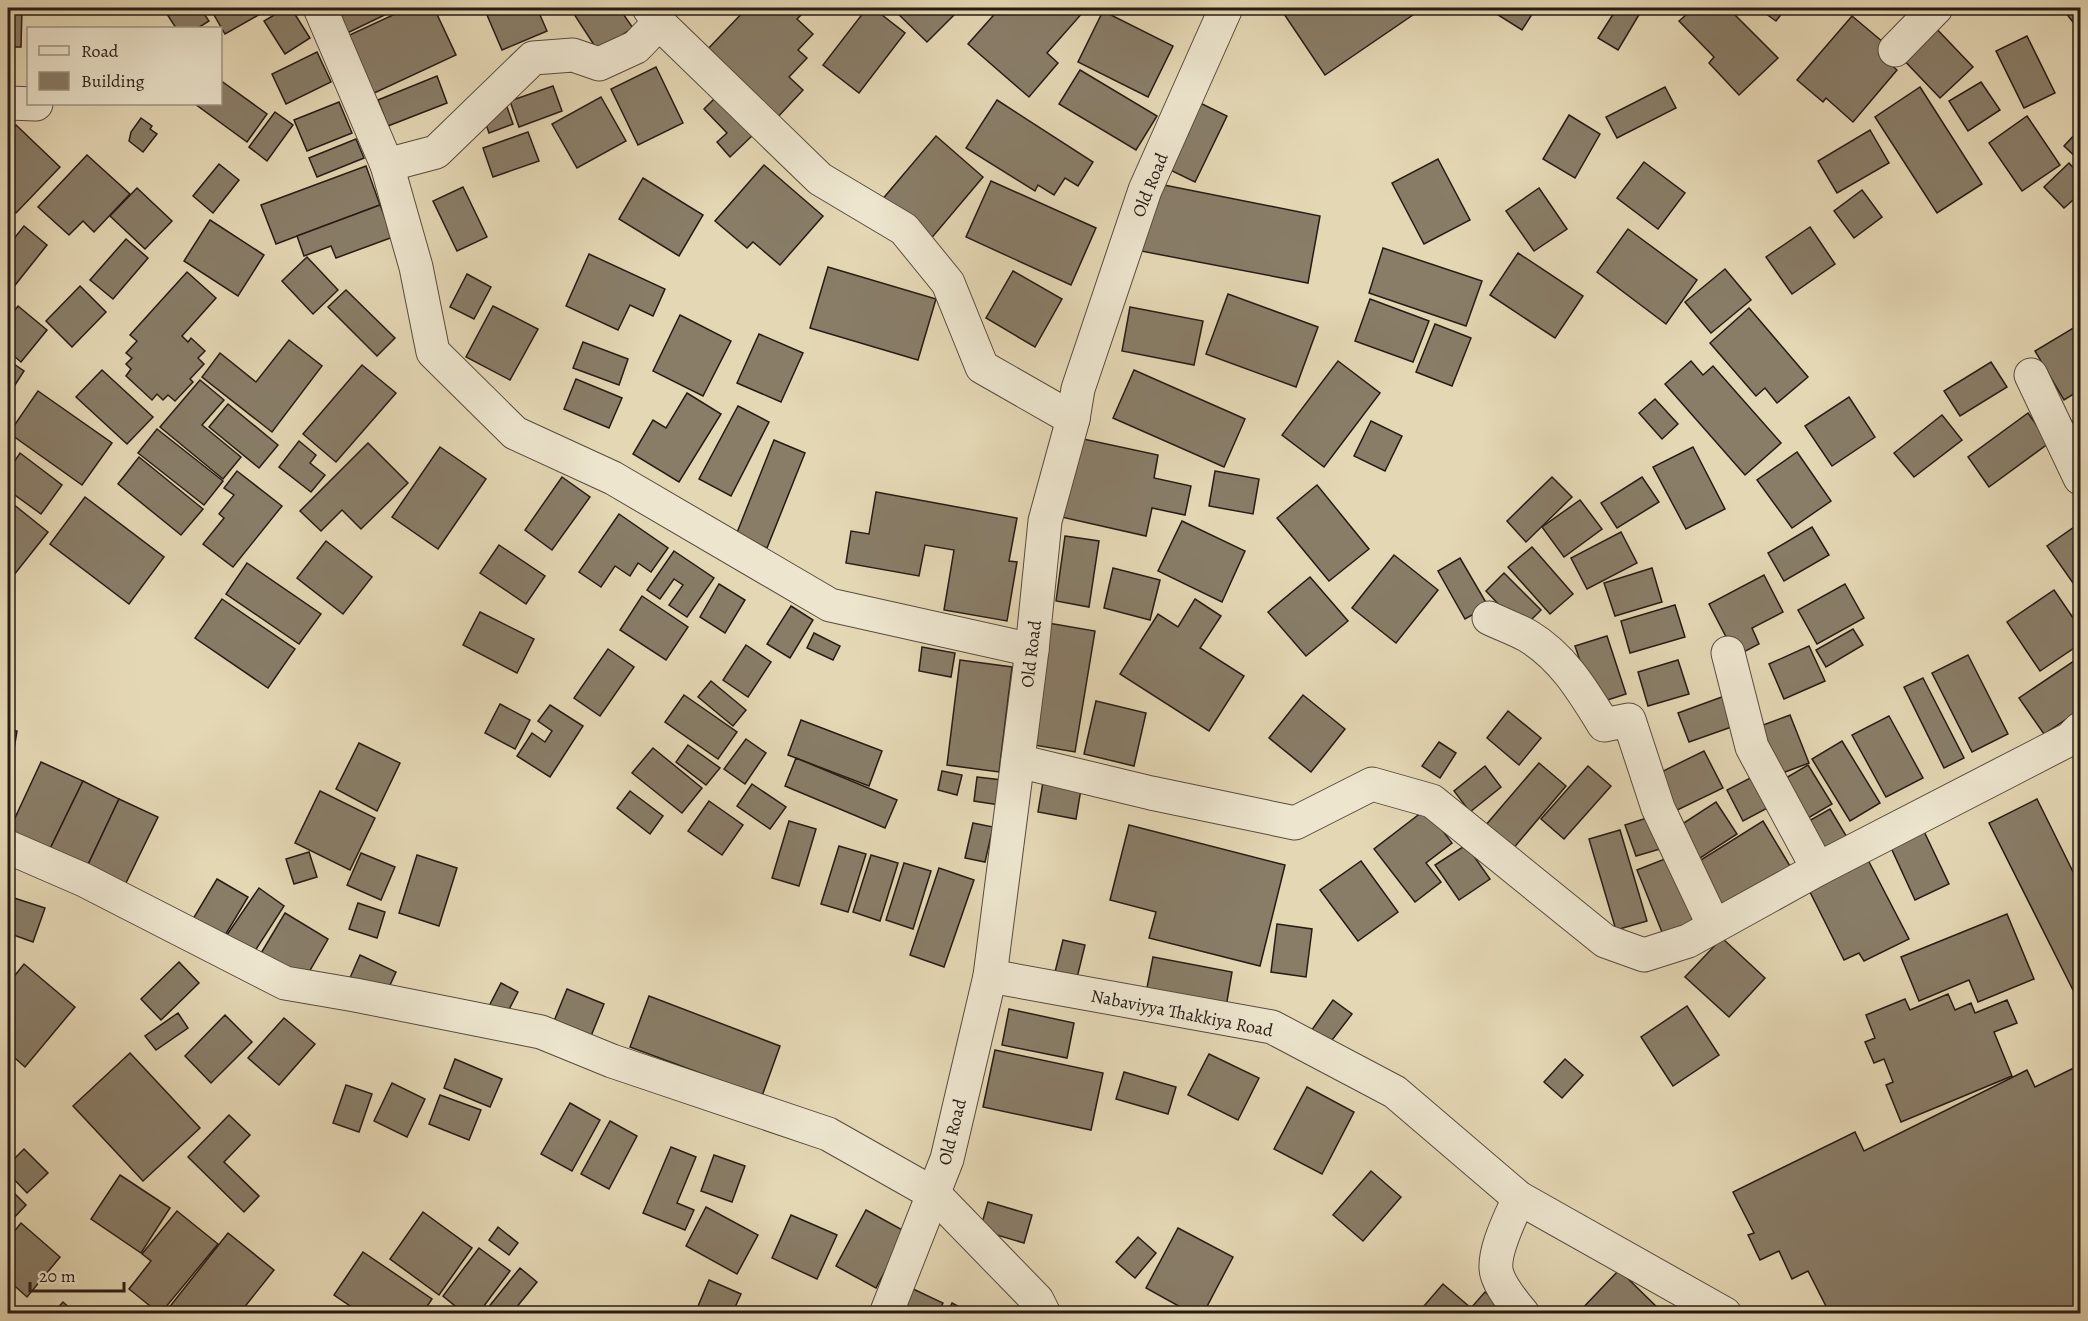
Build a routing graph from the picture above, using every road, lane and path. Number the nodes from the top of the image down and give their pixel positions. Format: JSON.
{"nodes":[{"id":1,"x":320,"y":8,"type":"edge"},
{"id":2,"x":1226,"y":8,"type":"edge"},
{"id":3,"x":1936,"y":8,"type":"edge"},
{"id":4,"x":654,"y":15,"type":"edge"},
{"id":5,"x":1895,"y":50,"type":"dead end"},
{"id":6,"x":387,"y":165,"type":"junction"},
{"id":7,"x":2031,"y":375,"type":"dead end"},
{"id":8,"x":1073,"y":419,"type":"junction"},
{"id":9,"x":2080,"y":478,"type":"edge"},
{"id":10,"x":1489,"y":618,"type":"dead end"},
{"id":11,"x":1032,"y":650,"type":"junction"},
{"id":12,"x":1728,"y":653,"type":"dead end"},
{"id":13,"x":2080,"y":729,"type":"edge"},
{"id":14,"x":1018,"y":761,"type":"junction"},
{"id":15,"x":8,"y":847,"type":"edge"},
{"id":16,"x":1818,"y":869,"type":"junction"},
{"id":17,"x":1714,"y":926,"type":"junction"},
{"id":18,"x":990,"y":976,"type":"junction"},
{"id":19,"x":934,"y":1194,"type":"junction"},
{"id":20,"x":1519,"y":1198,"type":"junction"},
{"id":21,"x":886,"y":1314,"type":"edge"},
{"id":22,"x":1044,"y":1314,"type":"edge"},
{"id":23,"x":1523,"y":1314,"type":"edge"},
{"id":24,"x":1725,"y":1314,"type":"edge"}],
"edges":[{"from":1,"to":6,"type":"street"},
{"from":2,"to":8,"type":"street","name":"Old Road"},
{"from":3,"to":5,"type":"street"},
{"from":4,"to":6,"type":"street"},
{"from":4,"to":8,"type":"street"},
{"from":6,"to":11,"type":"street"},
{"from":7,"to":9,"type":"street"},
{"from":8,"to":11,"type":"street","name":"Old Road"},
{"from":10,"to":17,"type":"street"},
{"from":11,"to":14,"type":"street","name":"Old Road"},
{"from":12,"to":16,"type":"street"},
{"from":13,"to":16,"type":"street"},
{"from":14,"to":17,"type":"street"},
{"from":14,"to":18,"type":"street","name":"Old Road"},
{"from":15,"to":19,"type":"street"},
{"from":16,"to":17,"type":"street"},
{"from":18,"to":19,"type":"street","name":"Old Road"},
{"from":18,"to":20,"type":"street","name":"Nabaviyya Thakkiya Road"},
{"from":19,"to":21,"type":"street","name":"Old Road"},
{"from":19,"to":22,"type":"street"},
{"from":20,"to":23,"type":"street"},
{"from":20,"to":24,"type":"street","name":"Nabaviyya Thakkiya Road"}]}
